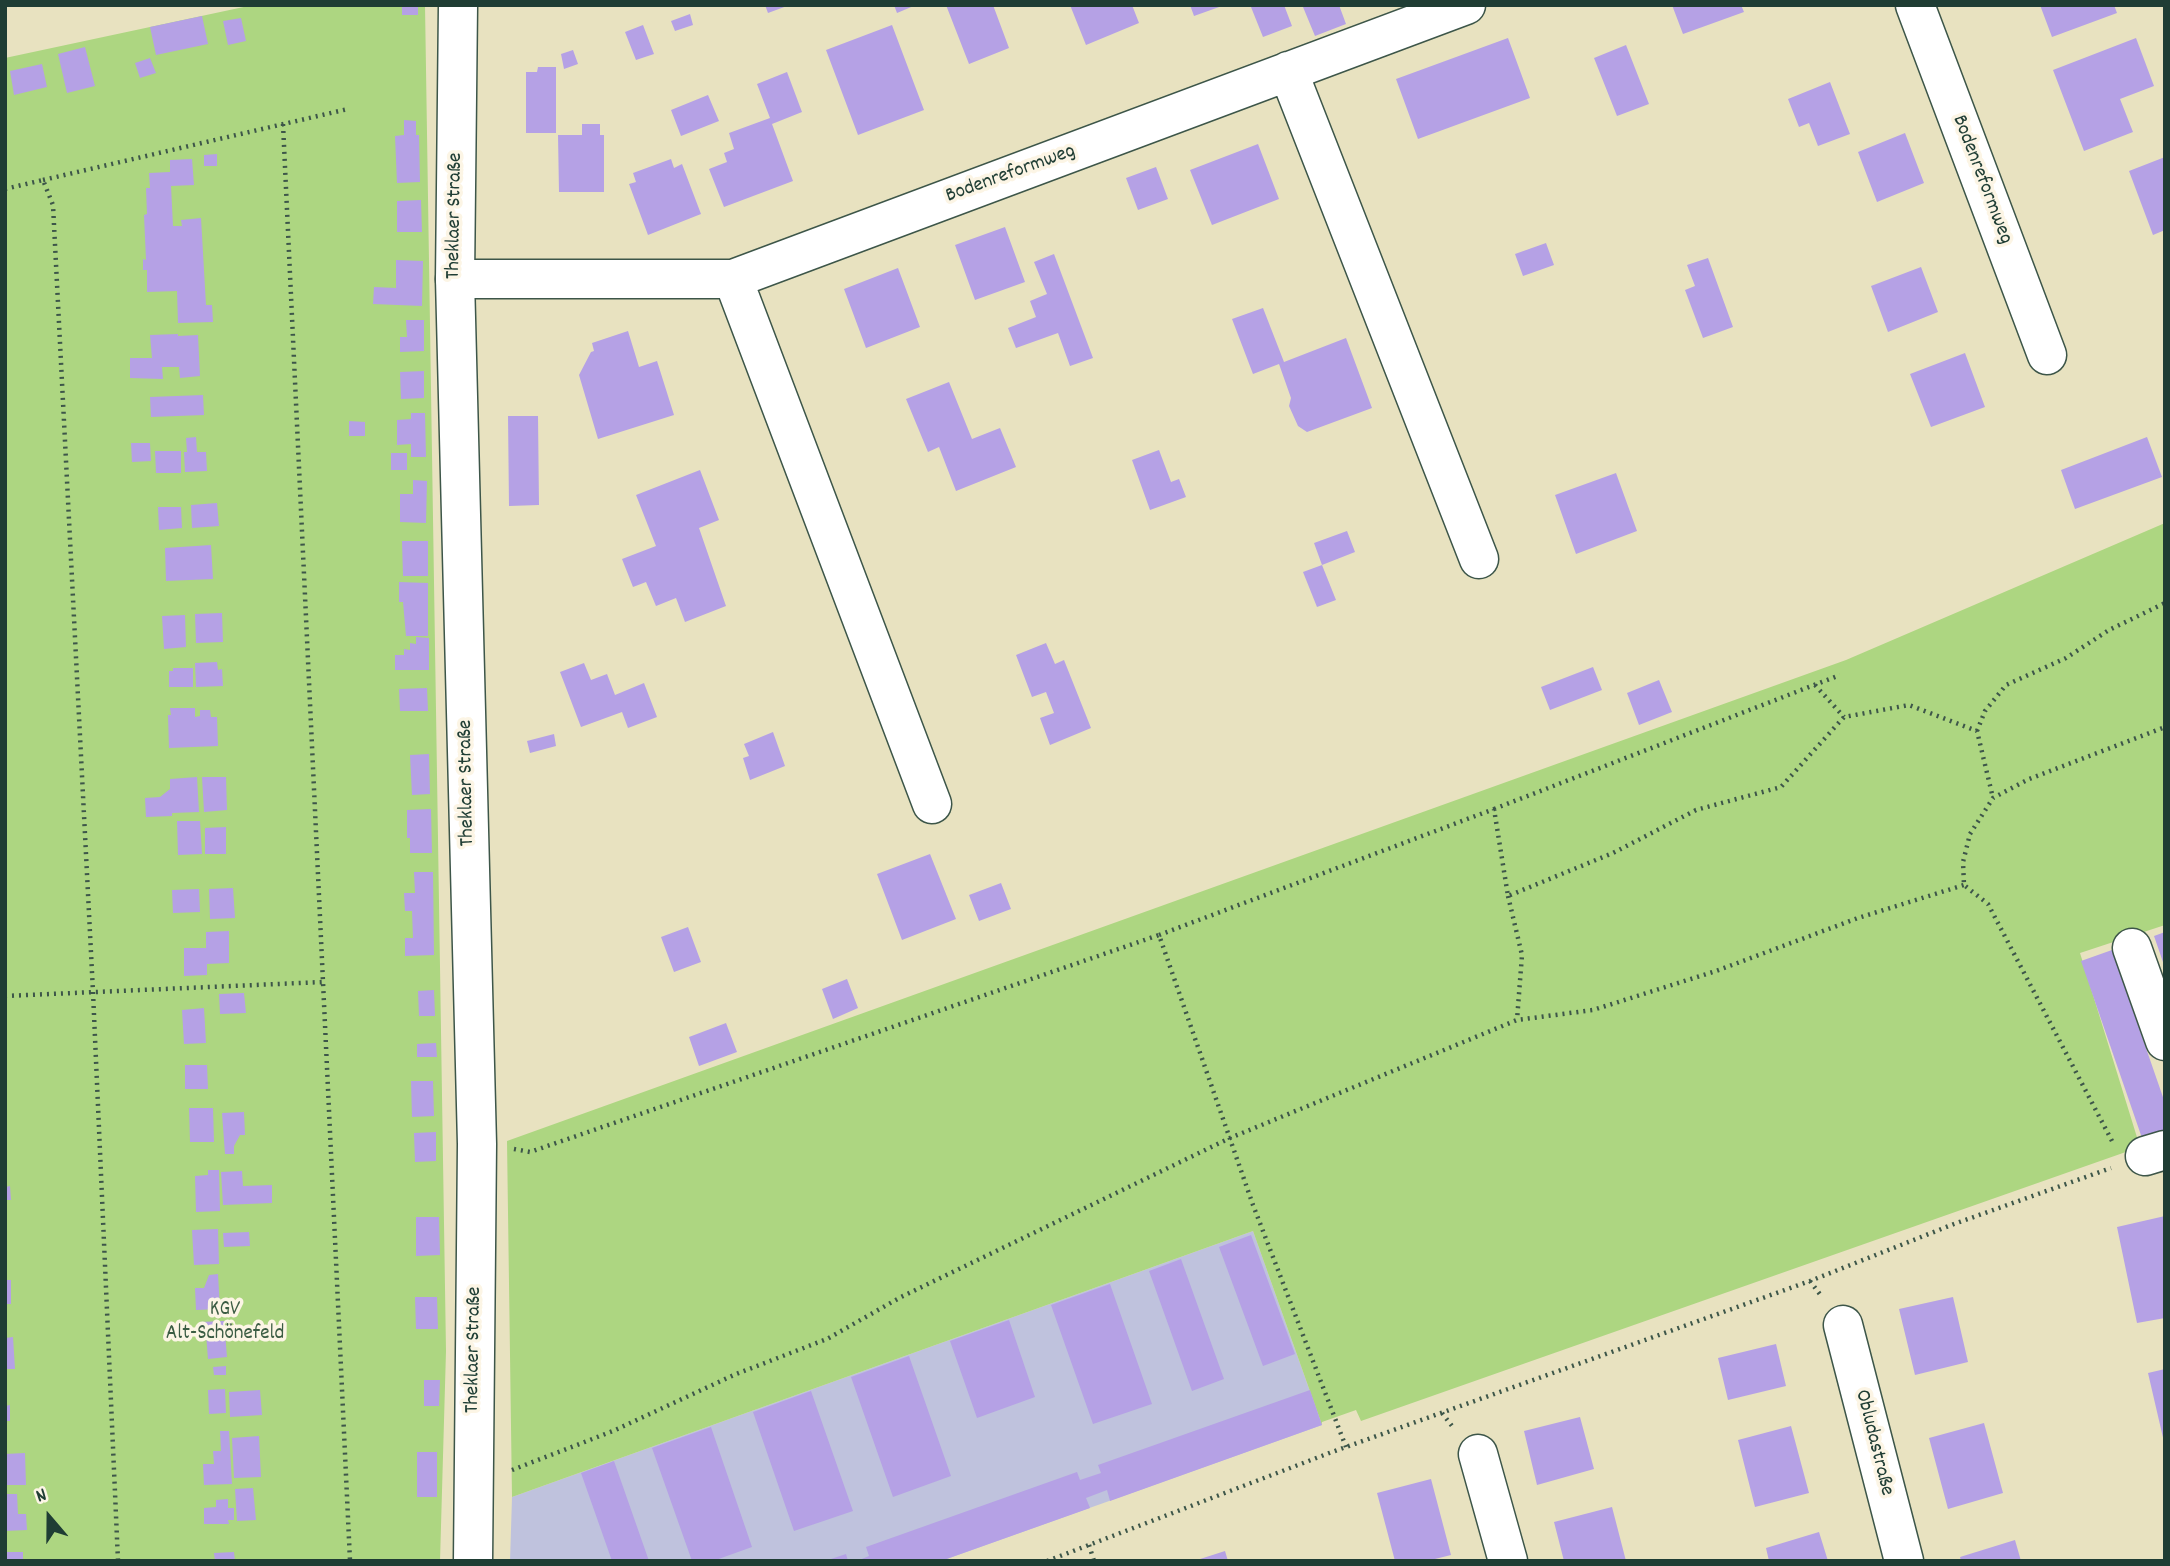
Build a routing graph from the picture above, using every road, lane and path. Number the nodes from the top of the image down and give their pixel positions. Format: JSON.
{"nodes":[{"id":1,"x":458,"y":5,"type":"edge"},
{"id":2,"x":1466,"y":5,"type":"edge"},
{"id":3,"x":1914,"y":5,"type":"edge"},
{"id":4,"x":1289,"y":71,"type":"junction"},
{"id":5,"x":348,"y":109,"type":"dead end"},
{"id":6,"x":283,"y":124,"type":"junction"},
{"id":7,"x":43,"y":180,"type":"junction"},
{"id":8,"x":5,"y":189,"type":"edge"},
{"id":9,"x":455,"y":279,"type":"junction"},
{"id":10,"x":733,"y":279,"type":"junction"},
{"id":11,"x":2047,"y":355,"type":"dead end"},
{"id":12,"x":1479,"y":559,"type":"dead end"},
{"id":13,"x":2165,"y":603,"type":"edge"},
{"id":14,"x":1840,"y":674,"type":"dead end"},
{"id":15,"x":1815,"y":685,"type":"junction"},
{"id":16,"x":1844,"y":717,"type":"junction"},
{"id":17,"x":2165,"y":727,"type":"edge"},
{"id":18,"x":1977,"y":731,"type":"junction"},
{"id":19,"x":1993,"y":798,"type":"junction"},
{"id":20,"x":932,"y":804,"type":"dead end"},
{"id":21,"x":1494,"y":809,"type":"junction"},
{"id":22,"x":1964,"y":885,"type":"junction"},
{"id":23,"x":1508,"y":896,"type":"junction"},
{"id":24,"x":1159,"y":934,"type":"junction"},
{"id":25,"x":2132,"y":948,"type":"dead end"},
{"id":26,"x":323,"y":982,"type":"junction"},
{"id":27,"x":93,"y":992,"type":"junction"},
{"id":28,"x":5,"y":996,"type":"edge"},
{"id":29,"x":1517,"y":1020,"type":"junction"},
{"id":30,"x":2165,"y":1041,"type":"edge"},
{"id":31,"x":1230,"y":1138,"type":"junction"},
{"id":32,"x":477,"y":1144,"type":"junction"},
{"id":33,"x":2144,"y":1156,"type":"edge"},
{"id":34,"x":1843,"y":1325,"type":"dead end"},
{"id":35,"x":1346,"y":1447,"type":"junction"},
{"id":36,"x":1478,"y":1454,"type":"dead end"},
{"id":37,"x":474,"y":1484,"type":"junction"},
{"id":38,"x":1089,"y":1545,"type":"junction"},
{"id":39,"x":118,"y":1561,"type":"edge"},
{"id":40,"x":350,"y":1561,"type":"edge"},
{"id":41,"x":473,"y":1561,"type":"edge"},
{"id":42,"x":1047,"y":1561,"type":"edge"},
{"id":43,"x":1094,"y":1561,"type":"edge"},
{"id":44,"x":1508,"y":1561,"type":"edge"},
{"id":45,"x":1904,"y":1561,"type":"edge"}],
"edges":[{"from":1,"to":9,"type":"street","name":"Theklaer Straße"},
{"from":2,"to":4,"type":"street","name":"Bodenreformweg"},
{"from":3,"to":11,"type":"street","name":"Bodenreformweg"},
{"from":4,"to":10,"type":"street","name":"Bodenreformweg"},
{"from":4,"to":12,"type":"street"},
{"from":5,"to":6,"type":"path"},
{"from":6,"to":7,"type":"path"},
{"from":6,"to":26,"type":"path"},
{"from":7,"to":8,"type":"path"},
{"from":7,"to":27,"type":"path"},
{"from":9,"to":10,"type":"street","name":"Bodenreformweg"},
{"from":9,"to":32,"type":"street","name":"Theklaer Straße"},
{"from":10,"to":20,"type":"street"},
{"from":13,"to":18,"type":"path"},
{"from":14,"to":15,"type":"path"},
{"from":15,"to":16,"type":"path"},
{"from":15,"to":21,"type":"path"},
{"from":16,"to":18,"type":"path"},
{"from":16,"to":23,"type":"path"},
{"from":17,"to":19,"type":"path"},
{"from":18,"to":19,"type":"path"},
{"from":19,"to":22,"type":"path"},
{"from":21,"to":23,"type":"path"},
{"from":21,"to":24,"type":"path"},
{"from":22,"to":29,"type":"path"},
{"from":22,"to":33,"type":"path"},
{"from":23,"to":29,"type":"path"},
{"from":24,"to":31,"type":"path"},
{"from":24,"to":32,"type":"path"},
{"from":25,"to":30,"type":"street"},
{"from":26,"to":27,"type":"path"},
{"from":26,"to":40,"type":"path"},
{"from":27,"to":28,"type":"path"},
{"from":27,"to":39,"type":"path"},
{"from":29,"to":31,"type":"path"},
{"from":31,"to":35,"type":"path"},
{"from":31,"to":37,"type":"path"},
{"from":32,"to":37,"type":"street","name":"Theklaer Straße"},
{"from":33,"to":35,"type":"path"},
{"from":34,"to":45,"type":"street","name":"Obludastraße"},
{"from":35,"to":38,"type":"path"},
{"from":36,"to":44,"type":"street"},
{"from":37,"to":41,"type":"street","name":"Theklaer Straße"},
{"from":38,"to":42,"type":"path"},
{"from":38,"to":43,"type":"path"}]}
